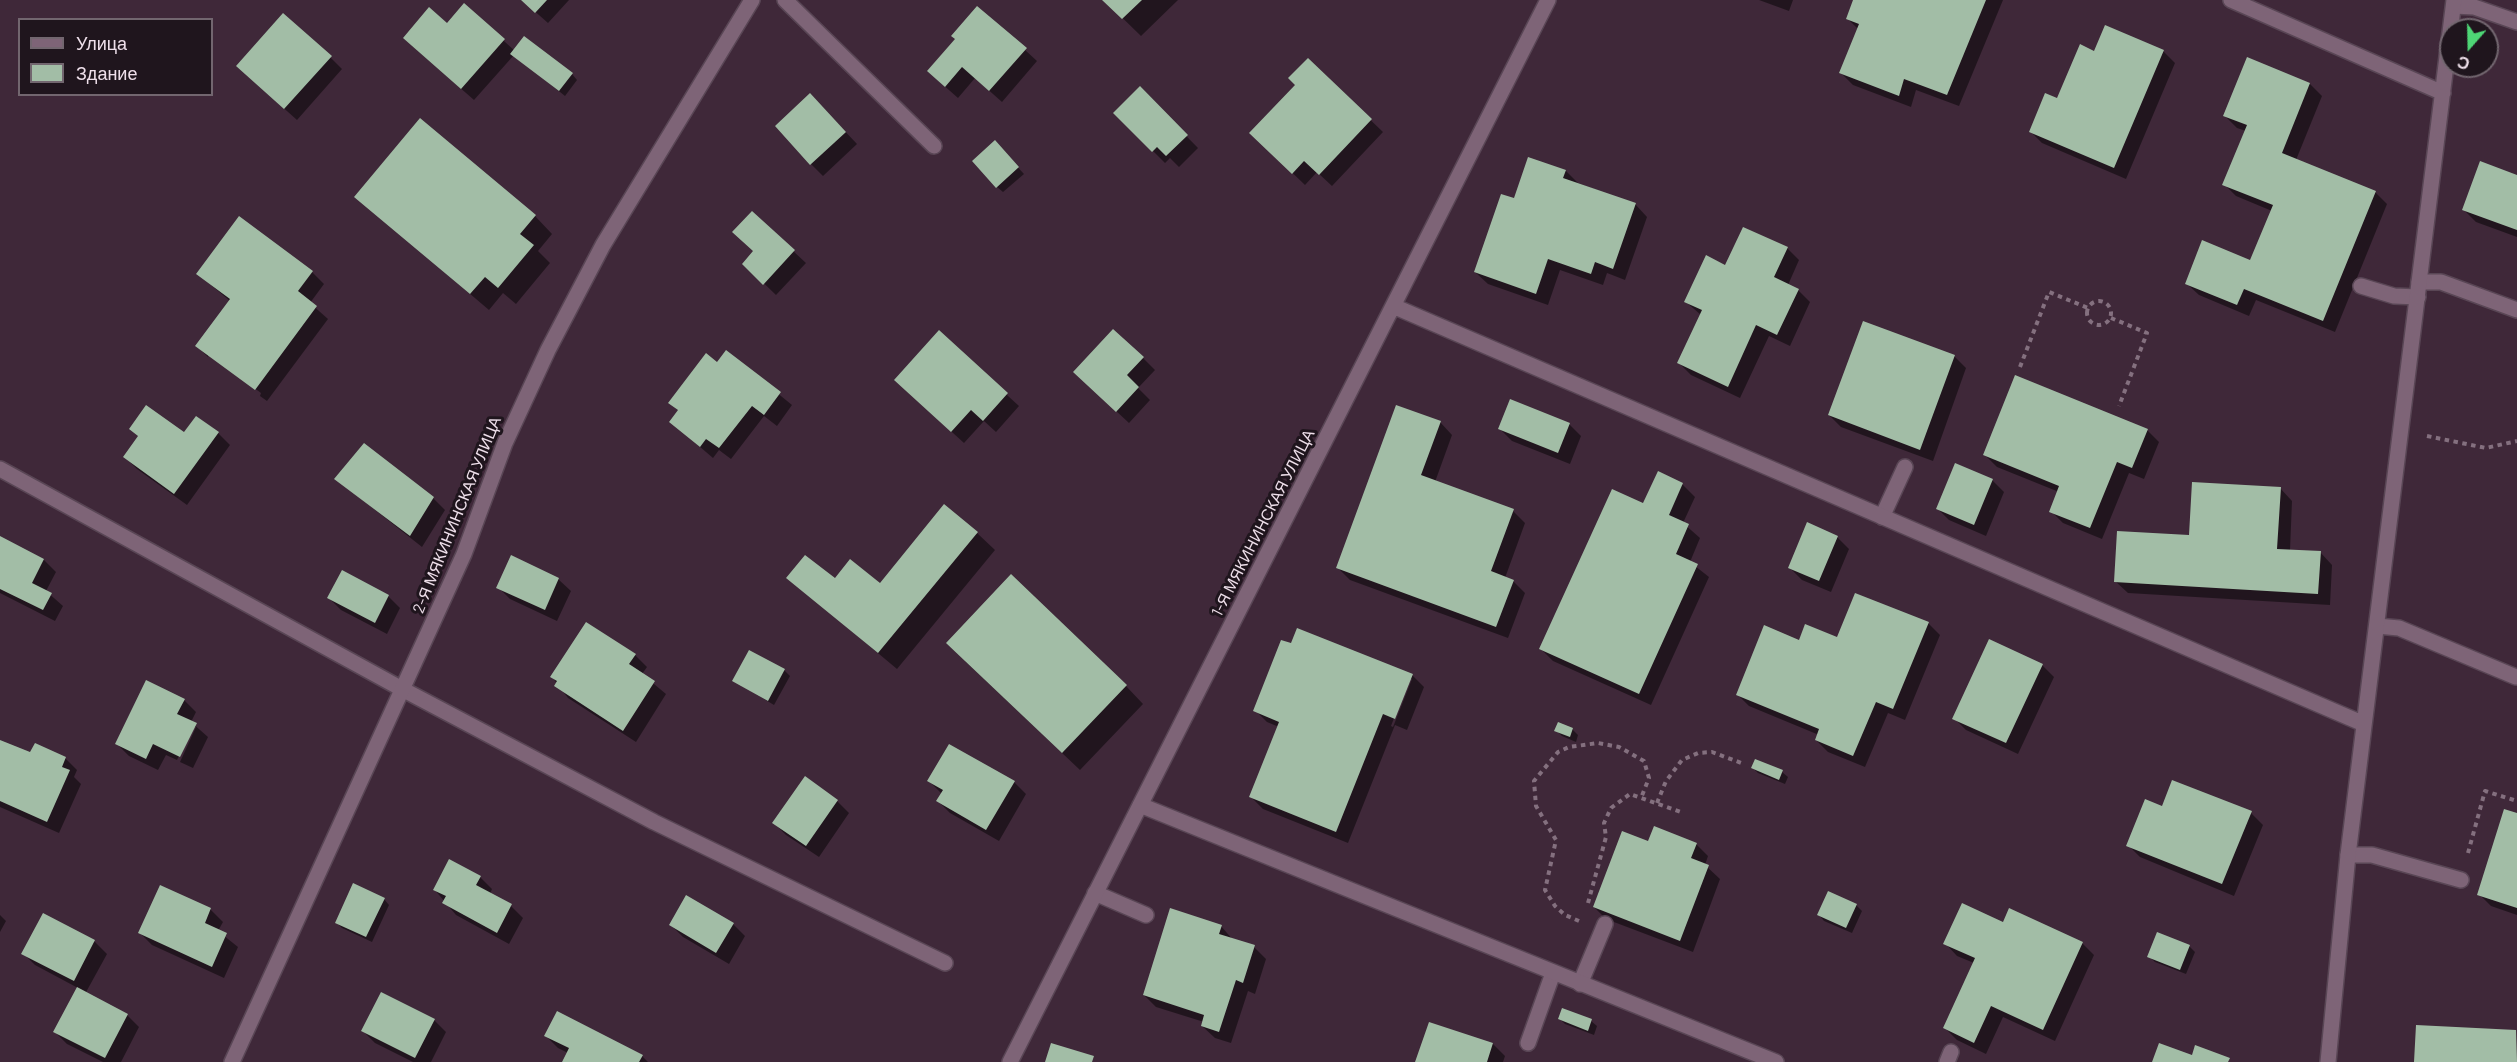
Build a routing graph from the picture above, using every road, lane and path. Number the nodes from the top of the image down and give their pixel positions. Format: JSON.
{"nodes":[{"id":1,"x":752,"y":0,"type":"edge"},
{"id":2,"x":784,"y":0,"type":"edge"},
{"id":3,"x":1548,"y":0,"type":"edge"},
{"id":4,"x":2231,"y":0,"type":"edge"},
{"id":5,"x":2454,"y":3,"type":"edge"},
{"id":6,"x":2517,"y":22,"type":"edge"},
{"id":7,"x":2443,"y":93,"type":"junction"},
{"id":8,"x":934,"y":146,"type":"dead end"},
{"id":9,"x":2419,"y":282,"type":"junction"},
{"id":10,"x":2361,"y":286,"type":"dead end"},
{"id":11,"x":2418,"y":297,"type":"junction"},
{"id":12,"x":1393,"y":306,"type":"junction"},
{"id":13,"x":2088,"y":308,"type":"junction"},
{"id":14,"x":2517,"y":310,"type":"edge"},
{"id":15,"x":2111,"y":318,"type":"junction"},
{"id":16,"x":2020,"y":367,"type":"dead end"},
{"id":17,"x":2118,"y":406,"type":"dead end"},
{"id":18,"x":2400,"y":435,"type":"junction"},
{"id":19,"x":2517,"y":441,"type":"edge"},
{"id":20,"x":1905,"y":467,"type":"dead end"},
{"id":21,"x":0,"y":469,"type":"edge"},
{"id":22,"x":1882,"y":517,"type":"junction"},
{"id":23,"x":2377,"y":626,"type":"junction"},
{"id":24,"x":2516,"y":677,"type":"edge"},
{"id":25,"x":402,"y":689,"type":"junction"},
{"id":26,"x":2364,"y":724,"type":"junction"},
{"id":27,"x":1744,"y":764,"type":"dead end"},
{"id":28,"x":1641,"y":798,"type":"junction"},
{"id":29,"x":2517,"y":801,"type":"edge"},
{"id":30,"x":1140,"y":804,"type":"junction"},
{"id":31,"x":1657,"y":804,"type":"junction"},
{"id":32,"x":1681,"y":812,"type":"dead end"},
{"id":33,"x":2348,"y":855,"type":"junction"},
{"id":34,"x":2461,"y":880,"type":"joint"},
{"id":35,"x":1095,"y":893,"type":"junction"},
{"id":36,"x":1586,"y":910,"type":"dead end"},
{"id":37,"x":1146,"y":915,"type":"dead end"},
{"id":38,"x":1584,"y":916,"type":"dead end"},
{"id":39,"x":1582,"y":922,"type":"junction"},
{"id":40,"x":1605,"y":924,"type":"dead end"},
{"id":41,"x":1580,"y":929,"type":"dead end"},
{"id":42,"x":945,"y":963,"type":"dead end"},
{"id":43,"x":1553,"y":973,"type":"junction"},
{"id":44,"x":1580,"y":984,"type":"junction"},
{"id":45,"x":1528,"y":1043,"type":"dead end"},
{"id":46,"x":232,"y":1062,"type":"edge"},
{"id":47,"x":1010,"y":1062,"type":"edge"},
{"id":48,"x":1776,"y":1062,"type":"edge"},
{"id":49,"x":2328,"y":1062,"type":"edge"}],
"edges":[{"from":1,"to":25,"type":"street","name":"2-Я МЯКИНИНСКАЯ УЛИЦА"},
{"from":2,"to":8,"type":"street"},
{"from":3,"to":12,"type":"street","name":"1-Я МЯКИНИНСКАЯ УЛИЦА"},
{"from":4,"to":7,"type":"street"},
{"from":5,"to":6,"type":"street"},
{"from":5,"to":7,"type":"street"},
{"from":7,"to":9,"type":"street"},
{"from":9,"to":11,"type":"street"},
{"from":9,"to":14,"type":"street"},
{"from":10,"to":11,"type":"street"},
{"from":11,"to":18,"type":"street"},
{"from":12,"to":22,"type":"street"},
{"from":12,"to":30,"type":"street","name":"1-Я МЯКИНИНСКАЯ УЛИЦА"},
{"from":13,"to":15,"type":"path"},
{"from":13,"to":15,"type":"path"},
{"from":13,"to":16,"type":"path"},
{"from":15,"to":17,"type":"path"},
{"from":18,"to":19,"type":"path"},
{"from":18,"to":23,"type":"street"},
{"from":20,"to":22,"type":"street"},
{"from":21,"to":25,"type":"street"},
{"from":22,"to":26,"type":"street"},
{"from":23,"to":24,"type":"street"},
{"from":23,"to":26,"type":"street"},
{"from":25,"to":42,"type":"street"},
{"from":25,"to":46,"type":"street","name":"2-Я МЯКИНИНСКАЯ УЛИЦА"},
{"from":26,"to":33,"type":"street"},
{"from":27,"to":31,"type":"path"},
{"from":28,"to":31,"type":"path"},
{"from":28,"to":36,"type":"path"},
{"from":28,"to":39,"type":"path"},
{"from":29,"to":34,"type":"path"},
{"from":30,"to":35,"type":"street","name":"1-Я МЯКИНИНСКАЯ УЛИЦА"},
{"from":30,"to":43,"type":"street"},
{"from":31,"to":32,"type":"path"},
{"from":33,"to":34,"type":"street"},
{"from":33,"to":49,"type":"street"},
{"from":35,"to":37,"type":"street"},
{"from":35,"to":47,"type":"street","name":"1-Я МЯКИНИНСКАЯ УЛИЦА"},
{"from":38,"to":39,"type":"path"},
{"from":39,"to":41,"type":"path"},
{"from":40,"to":44,"type":"street"},
{"from":43,"to":44,"type":"street"},
{"from":43,"to":45,"type":"street"},
{"from":44,"to":48,"type":"street"}]}
